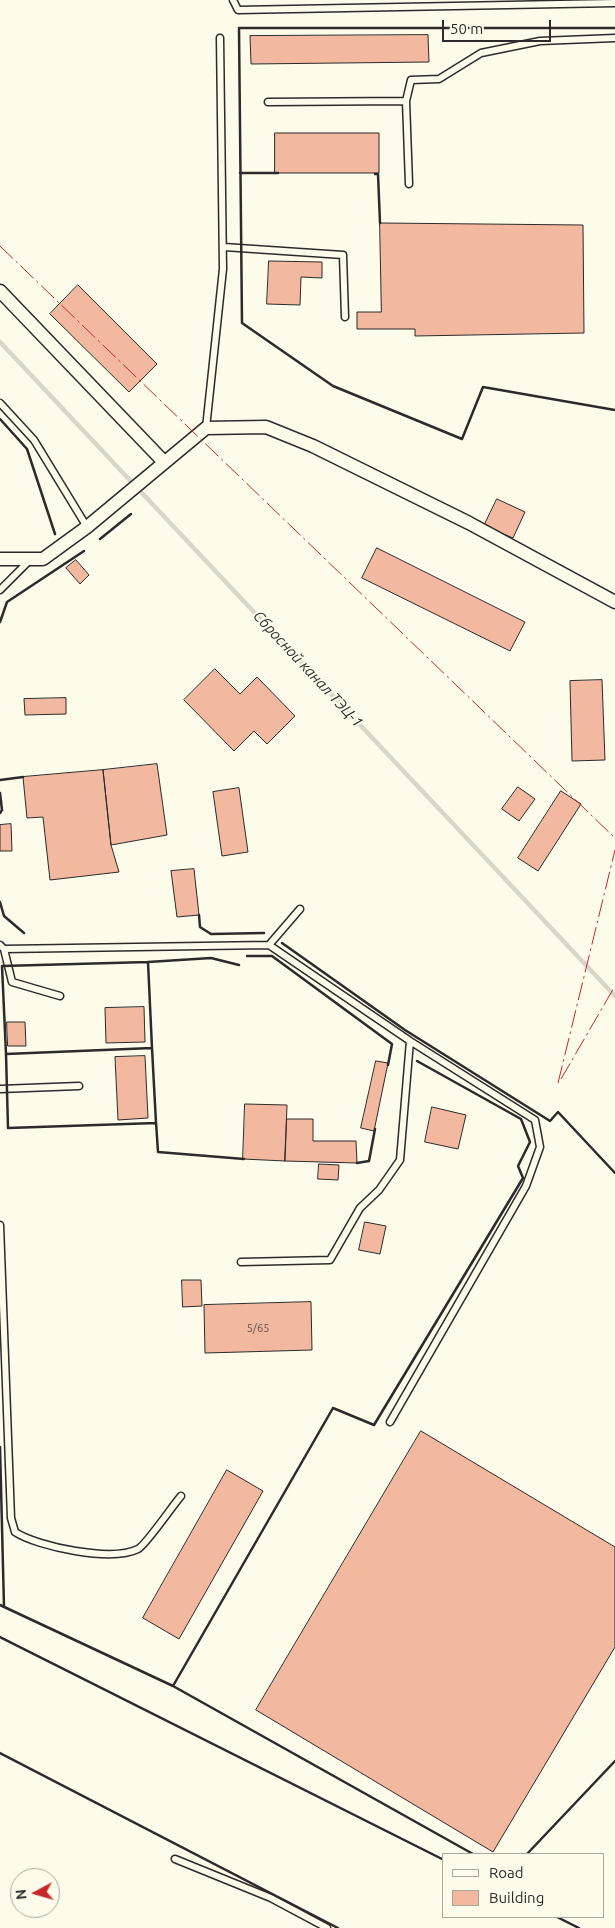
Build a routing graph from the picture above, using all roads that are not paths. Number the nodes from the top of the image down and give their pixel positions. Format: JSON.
{"nodes":[{"id":1,"x":233,"y":0,"type":"edge"},
{"id":2,"x":615,"y":3,"type":"edge"},
{"id":3,"x":220,"y":38,"type":"dead end"},
{"id":4,"x":615,"y":38,"type":"edge"},
{"id":5,"x":406,"y":101,"type":"junction"},
{"id":6,"x":268,"y":102,"type":"dead end"},
{"id":7,"x":409,"y":184,"type":"dead end"},
{"id":8,"x":224,"y":247,"type":"junction"},
{"id":9,"x":0,"y":291,"type":"edge"},
{"id":10,"x":345,"y":317,"type":"dead end"},
{"id":11,"x":0,"y":403,"type":"edge"},
{"id":12,"x":206,"y":428,"type":"junction"},
{"id":13,"x":164,"y":462,"type":"junction"},
{"id":14,"x":87,"y":527,"type":"junction"},
{"id":15,"x":0,"y":559,"type":"edge"},
{"id":16,"x":30,"y":560,"type":"junction"},
{"id":17,"x":0,"y":590,"type":"edge"},
{"id":18,"x":615,"y":602,"type":"edge"},
{"id":19,"x":300,"y":909,"type":"dead end"},
{"id":20,"x":269,"y":945,"type":"junction"},
{"id":21,"x":2,"y":947,"type":"edge"},
{"id":22,"x":60,"y":996,"type":"dead end"},
{"id":23,"x":410,"y":1041,"type":"junction"},
{"id":24,"x":79,"y":1086,"type":"dead end"},
{"id":25,"x":0,"y":1089,"type":"edge"},
{"id":26,"x":0,"y":1225,"type":"edge"},
{"id":27,"x":241,"y":1262,"type":"dead end"},
{"id":28,"x":390,"y":1422,"type":"dead end"},
{"id":29,"x":181,"y":1496,"type":"dead end"},
{"id":30,"x":175,"y":1859,"type":"dead end"},
{"id":31,"x":326,"y":1928,"type":"edge"}],
"edges":[{"from":1,"to":2,"type":"lane"},
{"from":3,"to":8,"type":"lane"},
{"from":4,"to":5,"type":"lane"},
{"from":5,"to":6,"type":"lane"},
{"from":5,"to":7,"type":"lane"},
{"from":8,"to":10,"type":"lane"},
{"from":8,"to":12,"type":"lane"},
{"from":9,"to":13,"type":"street"},
{"from":11,"to":14,"type":"lane"},
{"from":12,"to":13,"type":"street"},
{"from":12,"to":18,"type":"street"},
{"from":13,"to":14,"type":"street"},
{"from":14,"to":16,"type":"street"},
{"from":15,"to":16,"type":"street"},
{"from":16,"to":17,"type":"lane"},
{"from":19,"to":20,"type":"lane"},
{"from":20,"to":21,"type":"lane"},
{"from":20,"to":23,"type":"lane"},
{"from":21,"to":22,"type":"lane"},
{"from":23,"to":27,"type":"lane"},
{"from":23,"to":28,"type":"lane"},
{"from":24,"to":25,"type":"lane"},
{"from":26,"to":29,"type":"lane"},
{"from":30,"to":31,"type":"lane"}]}
